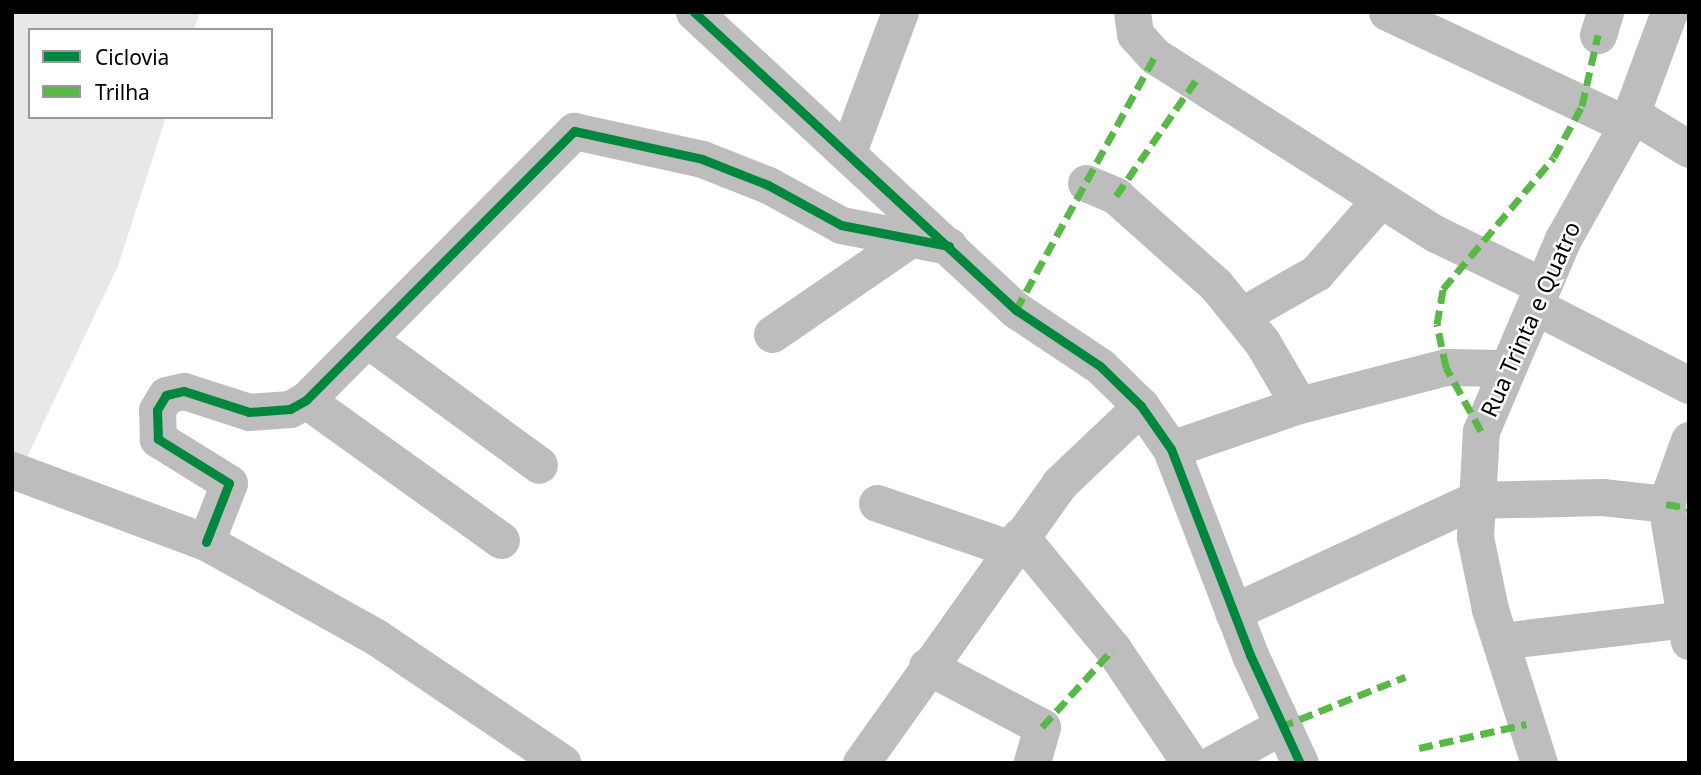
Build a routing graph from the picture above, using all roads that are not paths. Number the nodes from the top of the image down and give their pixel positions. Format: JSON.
{"nodes":[{"id":1,"x":694,"y":12,"type":"edge"},
{"id":2,"x":900,"y":12,"type":"edge"},
{"id":3,"x":1132,"y":12,"type":"edge"},
{"id":4,"x":1387,"y":12,"type":"edge"},
{"id":5,"x":1669,"y":12,"type":"edge"},
{"id":6,"x":1630,"y":119,"type":"junction"},
{"id":7,"x":849,"y":149,"type":"junction"},
{"id":8,"x":1689,"y":149,"type":"edge"},
{"id":9,"x":1086,"y":183,"type":"dead end"},
{"id":10,"x":1380,"y":200,"type":"junction"},
{"id":11,"x":910,"y":239,"type":"junction"},
{"id":12,"x":949,"y":246,"type":"junction"},
{"id":13,"x":1538,"y":296,"type":"junction"},
{"id":14,"x":1242,"y":315,"type":"junction"},
{"id":15,"x":772,"y":334,"type":"dead end"},
{"id":16,"x":367,"y":339,"type":"junction"},
{"id":17,"x":1504,"y":368,"type":"junction"},
{"id":18,"x":1689,"y":385,"type":"edge"},
{"id":19,"x":306,"y":400,"type":"junction"},
{"id":20,"x":1299,"y":405,"type":"junction"},
{"id":21,"x":1141,"y":406,"type":"junction"},
{"id":22,"x":1689,"y":440,"type":"edge"},
{"id":23,"x":1171,"y":449,"type":"junction"},
{"id":24,"x":539,"y":465,"type":"dead end"},
{"id":25,"x":12,"y":470,"type":"edge"},
{"id":26,"x":1474,"y":500,"type":"junction"},
{"id":27,"x":877,"y":503,"type":"dead end"},
{"id":28,"x":1666,"y":504,"type":"junction"},
{"id":29,"x":500,"y":540,"type":"dead end"},
{"id":30,"x":206,"y":542,"type":"junction"},
{"id":31,"x":1015,"y":542,"type":"junction"},
{"id":32,"x":1233,"y":612,"type":"junction"},
{"id":33,"x":1688,"y":619,"type":"edge"},
{"id":34,"x":1500,"y":641,"type":"junction"},
{"id":35,"x":1689,"y":641,"type":"edge"},
{"id":36,"x":927,"y":666,"type":"junction"},
{"id":37,"x":1280,"y":727,"type":"junction"},
{"id":38,"x":563,"y":763,"type":"edge"},
{"id":39,"x":861,"y":763,"type":"edge"},
{"id":40,"x":1032,"y":763,"type":"edge"},
{"id":41,"x":1189,"y":763,"type":"edge"},
{"id":42,"x":1214,"y":763,"type":"edge"},
{"id":43,"x":1300,"y":763,"type":"edge"},
{"id":44,"x":1539,"y":763,"type":"edge"}],
"edges":[{"from":1,"to":7,"type":"street"},
{"from":2,"to":7,"type":"street"},
{"from":3,"to":10,"type":"street"},
{"from":4,"to":6,"type":"street"},
{"from":5,"to":6,"type":"street","name":"Rua Trinta e Quatro"},
{"from":6,"to":8,"type":"street"},
{"from":6,"to":13,"type":"street","name":"Rua Trinta e Quatro"},
{"from":7,"to":12,"type":"street"},
{"from":9,"to":14,"type":"street"},
{"from":10,"to":13,"type":"street"},
{"from":10,"to":14,"type":"street"},
{"from":11,"to":12,"type":"street"},
{"from":11,"to":15,"type":"street"},
{"from":11,"to":16,"type":"street"},
{"from":12,"to":21,"type":"street"},
{"from":13,"to":17,"type":"street","name":"Rua Trinta e Quatro"},
{"from":13,"to":18,"type":"street"},
{"from":14,"to":20,"type":"street"},
{"from":16,"to":19,"type":"street"},
{"from":16,"to":24,"type":"street"},
{"from":17,"to":20,"type":"street"},
{"from":17,"to":26,"type":"street","name":"Rua Trinta e Quatro"},
{"from":19,"to":29,"type":"street"},
{"from":19,"to":30,"type":"street"},
{"from":20,"to":23,"type":"street"},
{"from":21,"to":23,"type":"street"},
{"from":21,"to":31,"type":"street"},
{"from":22,"to":28,"type":"street"},
{"from":23,"to":32,"type":"street"},
{"from":25,"to":30,"type":"street"},
{"from":26,"to":28,"type":"street"},
{"from":26,"to":32,"type":"street"},
{"from":26,"to":34,"type":"street","name":"Rua Trinta e Quatro"},
{"from":27,"to":31,"type":"street"},
{"from":28,"to":33,"type":"street"},
{"from":30,"to":38,"type":"street"},
{"from":31,"to":36,"type":"street"},
{"from":31,"to":41,"type":"street"},
{"from":32,"to":37,"type":"street"},
{"from":33,"to":34,"type":"street"},
{"from":33,"to":35,"type":"street"},
{"from":34,"to":44,"type":"street","name":"Rua Trinta e Quatro"},
{"from":36,"to":39,"type":"street"},
{"from":36,"to":40,"type":"street"},
{"from":37,"to":42,"type":"street"},
{"from":37,"to":43,"type":"street"}]}
